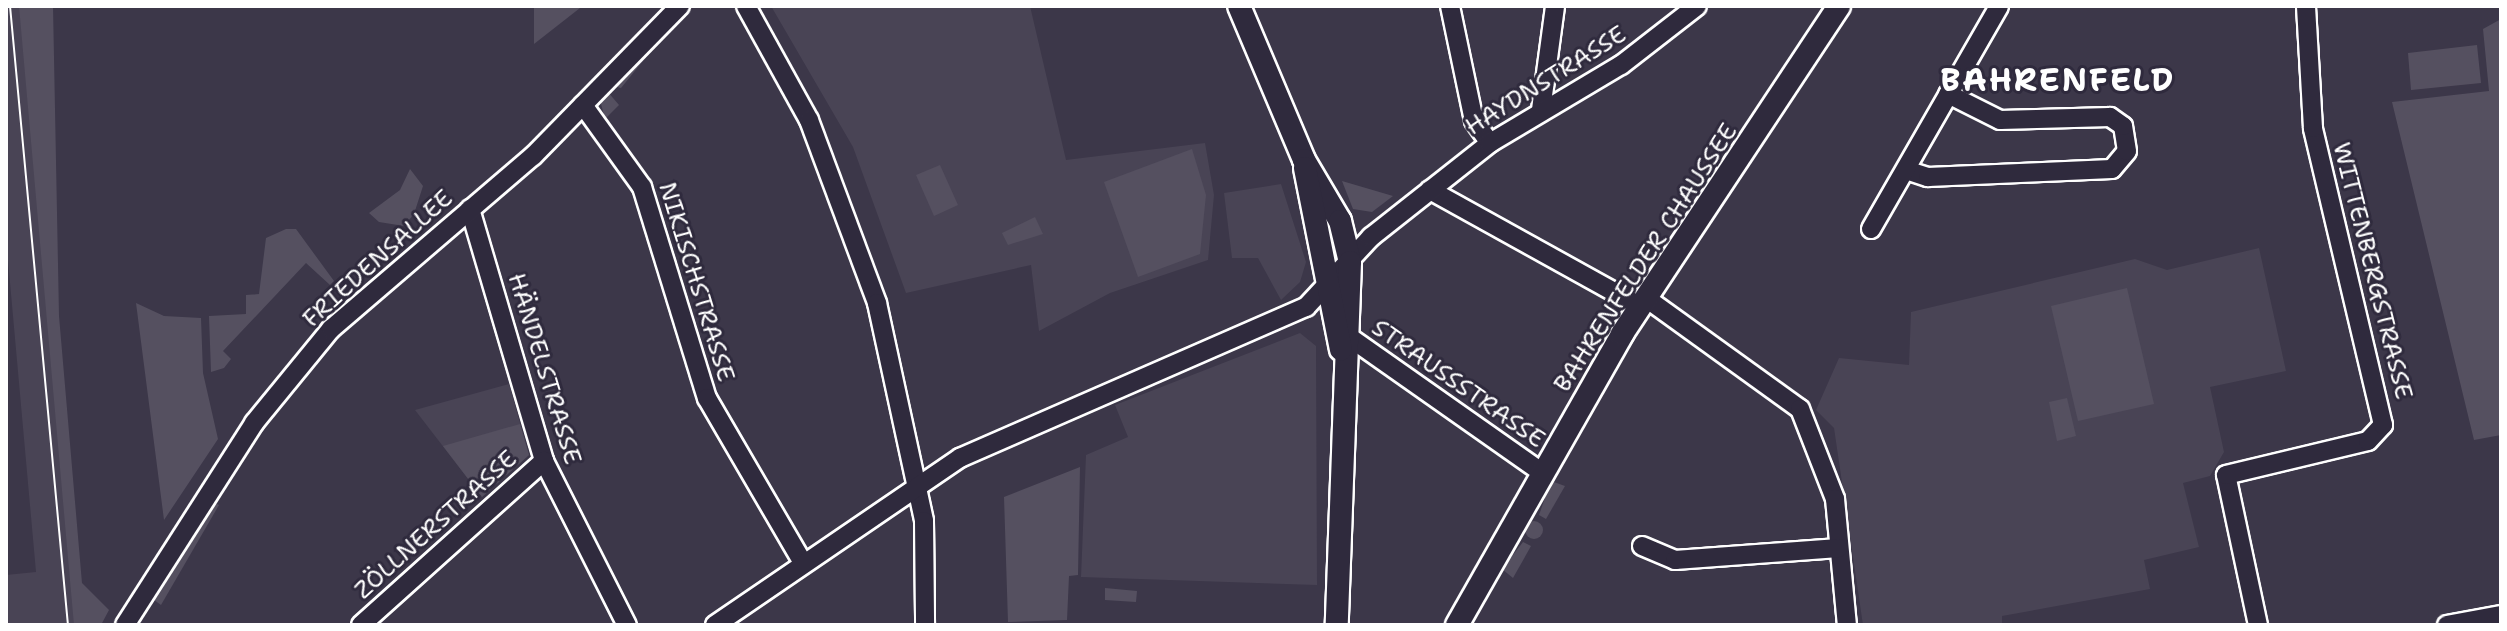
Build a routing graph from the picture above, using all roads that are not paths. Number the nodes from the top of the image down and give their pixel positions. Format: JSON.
{"nodes":[{"id":1,"x":680,"y":6,"type":"edge"},
{"id":2,"x":746,"y":6,"type":"edge"},
{"id":3,"x":1239,"y":6,"type":"edge"},
{"id":4,"x":1450,"y":6,"type":"edge"},
{"id":5,"x":1555,"y":6,"type":"edge"},
{"id":6,"x":1697,"y":6,"type":"edge"},
{"id":7,"x":1839,"y":6,"type":"edge"},
{"id":8,"x":1999,"y":6,"type":"edge"},
{"id":9,"x":2306,"y":6,"type":"edge"},
{"id":10,"x":1948,"y":94,"type":"junction"},
{"id":11,"x":583,"y":105,"type":"junction"},
{"id":12,"x":1541,"y":110,"type":"junction"},
{"id":13,"x":1490,"y":143,"type":"junction"},
{"id":14,"x":1304,"y":160,"type":"junction"},
{"id":15,"x":1906,"y":170,"type":"junction"},
{"id":16,"x":1430,"y":190,"type":"junction"},
{"id":17,"x":470,"y":209,"type":"junction"},
{"id":18,"x":1318,"y":227,"type":"junction"},
{"id":19,"x":1871,"y":229,"type":"dead end"},
{"id":20,"x":1350,"y":262,"type":"junction"},
{"id":21,"x":1327,"y":288,"type":"junction"},
{"id":22,"x":1644,"y":302,"type":"junction"},
{"id":23,"x":1345,"y":335,"type":"junction"},
{"id":24,"x":544,"y":461,"type":"junction"},
{"id":25,"x":1543,"y":473,"type":"junction"},
{"id":26,"x":916,"y":486,"type":"junction"},
{"id":27,"x":1642,"y":546,"type":"dead end"},
{"id":28,"x":1839,"y":548,"type":"junction"},
{"id":29,"x":803,"y":563,"type":"junction"},
{"id":30,"x":2501,"y":615,"type":"edge"},
{"id":31,"x":125,"y":625,"type":"edge"},
{"id":32,"x":361,"y":625,"type":"edge"},
{"id":33,"x":627,"y":625,"type":"edge"},
{"id":34,"x":715,"y":625,"type":"edge"},
{"id":35,"x":925,"y":625,"type":"edge"},
{"id":36,"x":1337,"y":625,"type":"edge"},
{"id":37,"x":1457,"y":625,"type":"edge"},
{"id":38,"x":1847,"y":625,"type":"edge"},
{"id":39,"x":2258,"y":625,"type":"edge"},
{"id":40,"x":2447,"y":625,"type":"edge"}],
"edges":[{"from":1,"to":11,"type":"street","name":"FRIEDENSALLEE"},
{"from":2,"to":26,"type":"street"},
{"from":3,"to":14,"type":"main road"},
{"from":4,"to":13,"type":"street"},
{"from":5,"to":12,"type":"street"},
{"from":6,"to":12,"type":"street","name":"HAYDNSTRASSE"},
{"from":7,"to":22,"type":"main road","name":"BAHRENFELDER CHAUSSEE"},
{"from":8,"to":10,"type":"street"},
{"from":9,"to":39,"type":"street","name":"WITTENBERGSTRASSE"},
{"from":10,"to":15,"type":"street"},
{"from":10,"to":15,"type":"street"},
{"from":11,"to":17,"type":"street","name":"FRIEDENSALLEE"},
{"from":11,"to":29,"type":"street","name":"NIKISCHSTRASSE"},
{"from":12,"to":13,"type":"street","name":"HAYDNSTRASSE"},
{"from":13,"to":16,"type":"street","name":"HAYDNSTRASSE"},
{"from":14,"to":18,"type":"main road"},
{"from":14,"to":20,"type":"main road"},
{"from":15,"to":19,"type":"street"},
{"from":16,"to":20,"type":"street","name":"HAYDNSTRASSE"},
{"from":16,"to":22,"type":"street"},
{"from":17,"to":24,"type":"street","name":"HÄNDELSTRASSE"},
{"from":17,"to":31,"type":"street","name":"FRIEDENSALLEE"},
{"from":18,"to":20,"type":"main road"},
{"from":18,"to":21,"type":"main road"},
{"from":20,"to":21,"type":"street","name":"HAYDNSTRASSE"},
{"from":20,"to":23,"type":"main road"},
{"from":21,"to":23,"type":"main road"},
{"from":21,"to":23,"type":"main road"},
{"from":21,"to":26,"type":"street","name":"HAYDNSTRASSE"},
{"from":22,"to":25,"type":"main road","name":"BAHRENFELDER CHAUSSEE"},
{"from":22,"to":28,"type":"street"},
{"from":23,"to":25,"type":"street","name":"STRAUSSSTRASSE"},
{"from":23,"to":36,"type":"main road"},
{"from":24,"to":32,"type":"street","name":"ZÖLLNERSTRASSE"},
{"from":24,"to":33,"type":"street","name":"HÄNDELSTRASSE"},
{"from":25,"to":37,"type":"main road","name":"BAHRENFELDER CHAUSSEE"},
{"from":26,"to":29,"type":"street","name":"HAYDNSTRASSE"},
{"from":26,"to":35,"type":"street"},
{"from":27,"to":28,"type":"street"},
{"from":28,"to":38,"type":"street"},
{"from":29,"to":34,"type":"street","name":"HAYDNSTRASSE"},
{"from":30,"to":40,"type":"street"}]}
